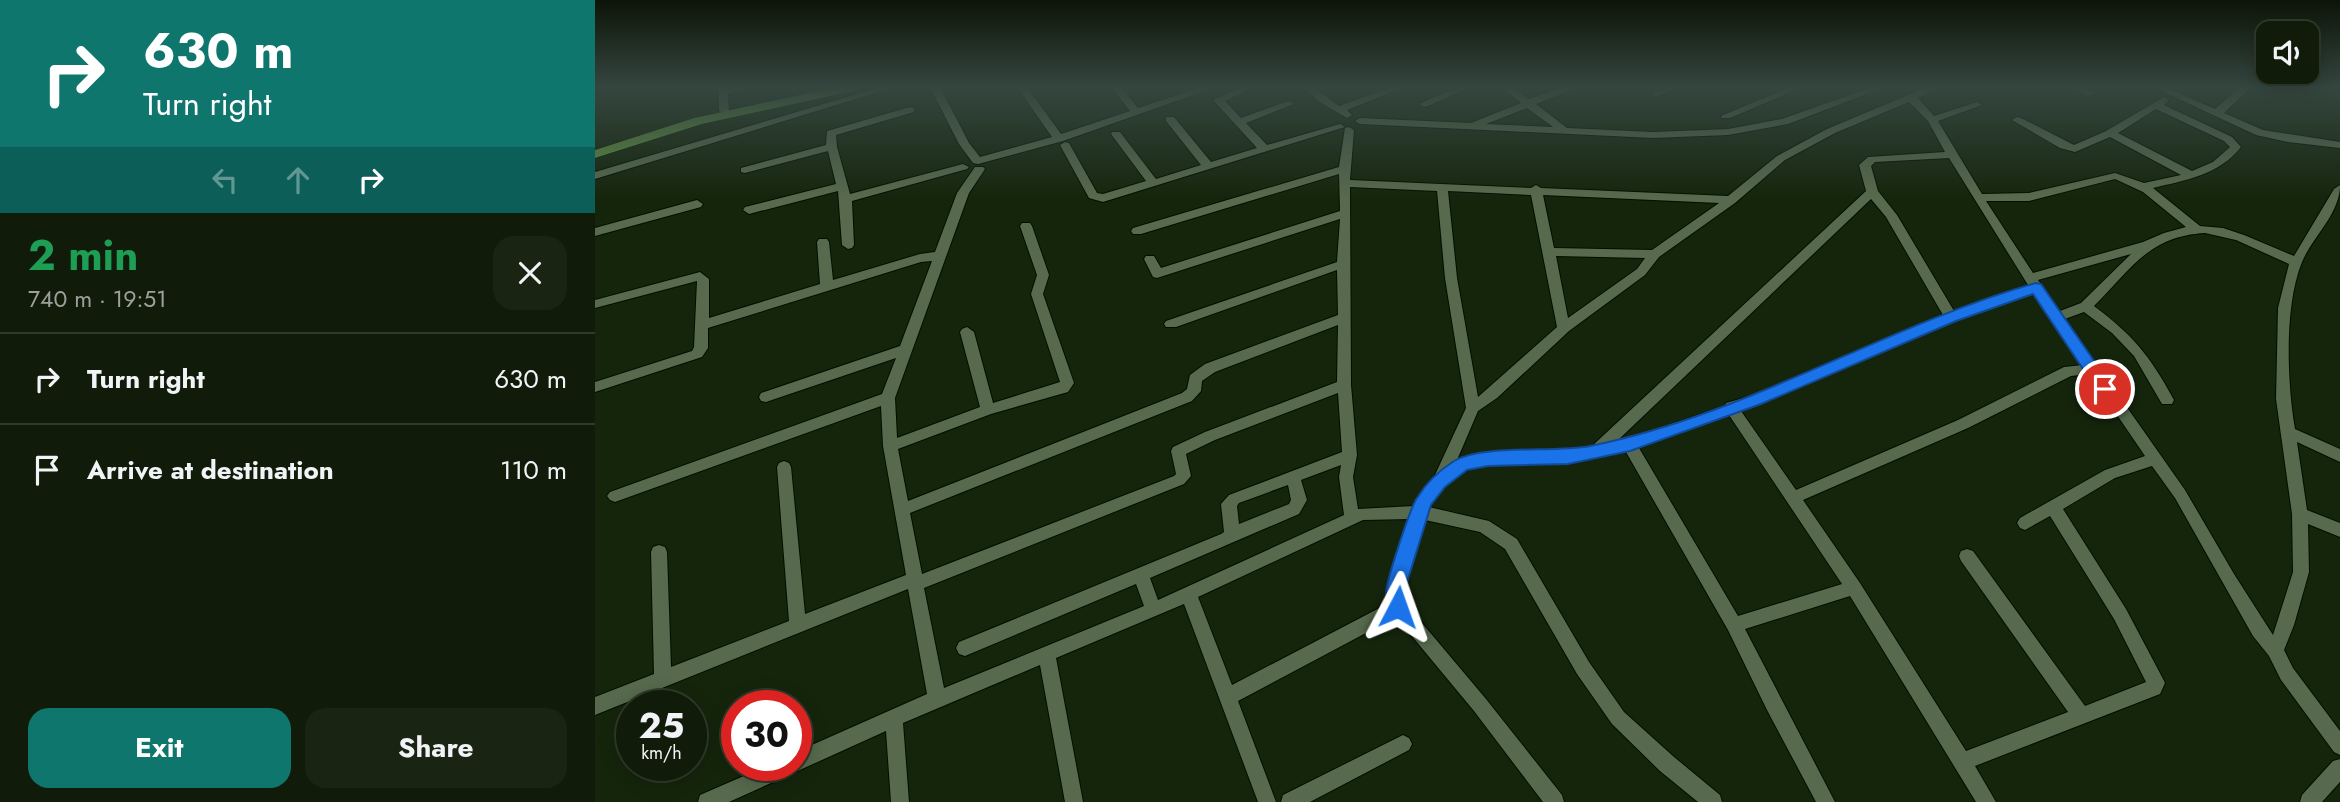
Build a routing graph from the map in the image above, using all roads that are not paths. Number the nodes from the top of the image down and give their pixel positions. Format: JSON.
{"nodes":[{"id":1,"x":677,"y":124,"type":"edge"},
{"id":2,"x":688,"y":124,"type":"edge"},
{"id":3,"x":766,"y":124,"type":"edge"},
{"id":4,"x":858,"y":124,"type":"edge"},
{"id":5,"x":954,"y":124,"type":"edge"},
{"id":6,"x":1049,"y":124,"type":"edge"},
{"id":7,"x":1105,"y":124,"type":"edge"},
{"id":8,"x":1174,"y":124,"type":"edge"},
{"id":9,"x":1241,"y":124,"type":"edge"},
{"id":10,"x":1341,"y":124,"type":"edge"},
{"id":11,"x":1349,"y":124,"type":"edge"},
{"id":12,"x":1394,"y":124,"type":"edge"},
{"id":13,"x":1476,"y":124,"type":"edge"},
{"id":14,"x":1556,"y":124,"type":"edge"},
{"id":15,"x":1770,"y":124,"type":"edge"},
{"id":16,"x":1846,"y":124,"type":"edge"},
{"id":17,"x":1935,"y":124,"type":"edge"},
{"id":18,"x":2026,"y":124,"type":"edge"},
{"id":19,"x":2124,"y":124,"type":"edge"},
{"id":20,"x":2197,"y":124,"type":"edge"},
{"id":21,"x":2244,"y":124,"type":"edge"},
{"id":22,"x":1472,"y":126,"type":"junction"},
{"id":23,"x":1566,"y":132,"type":"junction"},
{"id":24,"x":2110,"y":133,"type":"junction"},
{"id":25,"x":1116,"y":134,"type":"dead end"},
{"id":26,"x":1062,"y":142,"type":"junction"},
{"id":27,"x":2340,"y":145,"type":"edge"},
{"id":28,"x":595,"y":147,"type":"edge"},
{"id":29,"x":832,"y":147,"type":"junction"},
{"id":30,"x":1264,"y":149,"type":"junction"},
{"id":31,"x":595,"y":154,"type":"edge"},
{"id":32,"x":1952,"y":155,"type":"junction"},
{"id":33,"x":973,"y":166,"type":"junction"},
{"id":34,"x":1209,"y":167,"type":"junction"},
{"id":35,"x":1343,"y":169,"type":"junction"},
{"id":36,"x":745,"y":170,"type":"dead end"},
{"id":37,"x":2190,"y":175,"type":"junction"},
{"id":38,"x":595,"y":176,"type":"edge"},
{"id":39,"x":1345,"y":183,"type":"junction"},
{"id":40,"x":1154,"y":184,"type":"junction"},
{"id":41,"x":842,"y":186,"type":"junction"},
{"id":42,"x":1442,"y":186,"type":"junction"},
{"id":43,"x":2143,"y":187,"type":"junction"},
{"id":44,"x":1536,"y":189,"type":"junction"},
{"id":45,"x":2340,"y":189,"type":"edge"},
{"id":46,"x":1872,"y":192,"type":"junction"},
{"id":47,"x":1977,"y":198,"type":"junction"},
{"id":48,"x":846,"y":199,"type":"junction"},
{"id":49,"x":1731,"y":200,"type":"junction"},
{"id":50,"x":697,"y":204,"type":"dead end"},
{"id":51,"x":748,"y":209,"type":"dead end"},
{"id":52,"x":1346,"y":213,"type":"junction"},
{"id":53,"x":1026,"y":226,"type":"dead end"},
{"id":54,"x":2195,"y":228,"type":"junction"},
{"id":55,"x":1137,"y":231,"type":"dead end"},
{"id":56,"x":595,"y":232,"type":"edge"},
{"id":57,"x":823,"y":242,"type":"dead end"},
{"id":58,"x":848,"y":245,"type":"dead end"},
{"id":59,"x":2147,"y":245,"type":"junction"},
{"id":60,"x":1548,"y":252,"type":"junction"},
{"id":61,"x":1655,"y":254,"type":"junction"},
{"id":62,"x":940,"y":256,"type":"junction"},
{"id":63,"x":1150,"y":259,"type":"dead end"},
{"id":64,"x":2296,"y":262,"type":"junction"},
{"id":65,"x":1343,"y":264,"type":"junction"},
{"id":66,"x":2034,"y":283,"type":"junction"},
{"id":67,"x":827,"y":287,"type":"junction"},
{"id":68,"x":595,"y":304,"type":"edge"},
{"id":69,"x":2086,"y":306,"type":"junction"},
{"id":70,"x":1951,"y":317,"type":"junction"},
{"id":71,"x":2057,"y":317,"type":"junction"},
{"id":72,"x":1344,"y":318,"type":"junction"},
{"id":73,"x":1171,"y":324,"type":"dead end"},
{"id":74,"x":702,"y":325,"type":"junction"},
{"id":75,"x":1564,"y":328,"type":"junction"},
{"id":76,"x":967,"y":331,"type":"dead end"},
{"id":77,"x":906,"y":349,"type":"junction"},
{"id":78,"x":2090,"y":369,"type":"junction"},
{"id":79,"x":1344,"y":385,"type":"junction"},
{"id":80,"x":595,"y":387,"type":"edge"},
{"id":81,"x":767,"y":397,"type":"dead end"},
{"id":82,"x":888,"y":398,"type":"junction"},
{"id":83,"x":2167,"y":400,"type":"dead end"},
{"id":84,"x":1731,"y":407,"type":"junction"},
{"id":85,"x":1473,"y":408,"type":"junction"},
{"id":86,"x":989,"y":410,"type":"junction"},
{"id":87,"x":2288,"y":432,"type":"junction"},
{"id":88,"x":1630,"y":445,"type":"junction"},
{"id":89,"x":890,"y":446,"type":"junction"},
{"id":90,"x":1596,"y":452,"type":"junction"},
{"id":91,"x":1350,"y":455,"type":"junction"},
{"id":92,"x":2340,"y":456,"type":"edge"},
{"id":93,"x":2154,"y":459,"type":"junction"},
{"id":94,"x":784,"y":467,"type":"dead end"},
{"id":95,"x":1293,"y":476,"type":"junction"},
{"id":96,"x":1439,"y":482,"type":"junction"},
{"id":97,"x":615,"y":496,"type":"dead end"},
{"id":98,"x":1793,"y":498,"type":"junction"},
{"id":99,"x":2053,"y":507,"type":"junction"},
{"id":100,"x":901,"y":510,"type":"junction"},
{"id":101,"x":1420,"y":512,"type":"junction"},
{"id":102,"x":2300,"y":514,"type":"junction"},
{"id":103,"x":1352,"y":518,"type":"junction"},
{"id":104,"x":2025,"y":523,"type":"dead end"},
{"id":105,"x":2340,"y":530,"type":"edge"},
{"id":106,"x":1232,"y":534,"type":"junction"},
{"id":107,"x":659,"y":552,"type":"dead end"},
{"id":108,"x":1967,"y":556,"type":"dead end"},
{"id":109,"x":1142,"y":575,"type":"junction"},
{"id":110,"x":914,"y":581,"type":"junction"},
{"id":111,"x":1854,"y":588,"type":"junction"},
{"id":112,"x":1188,"y":595,"type":"junction"},
{"id":113,"x":1398,"y":607,"type":"junction"},
{"id":114,"x":1154,"y":610,"type":"junction"},
{"id":115,"x":799,"y":625,"type":"junction"},
{"id":116,"x":1734,"y":625,"type":"junction"},
{"id":117,"x":965,"y":648,"type":"dead end"},
{"id":118,"x":2275,"y":650,"type":"junction"},
{"id":119,"x":1047,"y":654,"type":"junction"},
{"id":120,"x":663,"y":678,"type":"junction"},
{"id":121,"x":1227,"y":697,"type":"junction"},
{"id":122,"x":937,"y":699,"type":"junction"},
{"id":123,"x":595,"y":706,"type":"edge"},
{"id":124,"x":2081,"y":715,"type":"junction"},
{"id":125,"x":894,"y":719,"type":"junction"},
{"id":126,"x":1403,"y":744,"type":"dead end"},
{"id":127,"x":2340,"y":746,"type":"edge"},
{"id":128,"x":812,"y":755,"type":"edge"},
{"id":129,"x":1962,"y":762,"type":"junction"},
{"id":130,"x":2340,"y":768,"type":"edge"},
{"id":131,"x":754,"y":781,"type":"edge"},
{"id":132,"x":707,"y":802,"type":"edge"},
{"id":133,"x":900,"y":802,"type":"edge"},
{"id":134,"x":1073,"y":802,"type":"edge"},
{"id":135,"x":1267,"y":802,"type":"edge"},
{"id":136,"x":1290,"y":802,"type":"edge"},
{"id":137,"x":1555,"y":802,"type":"edge"},
{"id":138,"x":1713,"y":802,"type":"edge"},
{"id":139,"x":1826,"y":802,"type":"edge"},
{"id":140,"x":1987,"y":802,"type":"edge"},
{"id":141,"x":2309,"y":802,"type":"edge"}],
"edges":[{"from":1,"to":28,"type":"main road"},
{"from":2,"to":31,"type":"main road"},
{"from":3,"to":38,"type":"street"},
{"from":4,"to":29,"type":"street"},
{"from":5,"to":33,"type":"street"},
{"from":6,"to":26,"type":"street"},
{"from":7,"to":26,"type":"street"},
{"from":8,"to":34,"type":"street"},
{"from":9,"to":30,"type":"street"},
{"from":10,"to":30,"type":"street"},
{"from":11,"to":35,"type":"street"},
{"from":12,"to":22,"type":"street"},
{"from":13,"to":22,"type":"street"},
{"from":14,"to":23,"type":"street"},
{"from":15,"to":23,"type":"street"},
{"from":16,"to":49,"type":"street"},
{"from":17,"to":32,"type":"street"},
{"from":18,"to":24,"type":"street"},
{"from":19,"to":24,"type":"street"},
{"from":20,"to":37,"type":"street"},
{"from":21,"to":27,"type":"street"},
{"from":22,"to":23,"type":"street"},
{"from":24,"to":37,"type":"street"},
{"from":25,"to":40,"type":"street"},
{"from":26,"to":33,"type":"street"},
{"from":26,"to":40,"type":"street"},
{"from":29,"to":36,"type":"street"},
{"from":29,"to":41,"type":"street"},
{"from":30,"to":34,"type":"street"},
{"from":32,"to":46,"type":"street"},
{"from":32,"to":47,"type":"street"},
{"from":33,"to":48,"type":"street"},
{"from":33,"to":62,"type":"street"},
{"from":34,"to":40,"type":"street"},
{"from":35,"to":39,"type":"street"},
{"from":35,"to":55,"type":"street"},
{"from":37,"to":43,"type":"street"},
{"from":39,"to":42,"type":"street"},
{"from":39,"to":52,"type":"street"},
{"from":41,"to":48,"type":"street"},
{"from":41,"to":51,"type":"street"},
{"from":42,"to":44,"type":"street"},
{"from":42,"to":85,"type":"street"},
{"from":43,"to":47,"type":"street"},
{"from":43,"to":54,"type":"street"},
{"from":44,"to":49,"type":"street"},
{"from":44,"to":60,"type":"street"},
{"from":45,"to":64,"type":"street"},
{"from":46,"to":70,"type":"street"},
{"from":46,"to":90,"type":"street"},
{"from":47,"to":66,"type":"street"},
{"from":48,"to":58,"type":"street"},
{"from":49,"to":61,"type":"street"},
{"from":50,"to":56,"type":"street"},
{"from":52,"to":63,"type":"street"},
{"from":52,"to":65,"type":"street"},
{"from":53,"to":86,"type":"street"},
{"from":54,"to":59,"type":"street"},
{"from":54,"to":64,"type":"street"},
{"from":57,"to":67,"type":"street"},
{"from":59,"to":66,"type":"street"},
{"from":59,"to":69,"type":"street"},
{"from":60,"to":61,"type":"street"},
{"from":60,"to":75,"type":"street"},
{"from":61,"to":75,"type":"street"},
{"from":62,"to":67,"type":"street"},
{"from":62,"to":77,"type":"street"},
{"from":64,"to":87,"type":"street"},
{"from":65,"to":72,"type":"street"},
{"from":65,"to":73,"type":"street"},
{"from":66,"to":70,"type":"street"},
{"from":66,"to":71,"type":"street"},
{"from":67,"to":74,"type":"street"},
{"from":68,"to":74,"type":"street"},
{"from":69,"to":71,"type":"street"},
{"from":69,"to":83,"type":"street"},
{"from":70,"to":84,"type":"street"},
{"from":71,"to":78,"type":"street"},
{"from":72,"to":79,"type":"street"},
{"from":72,"to":100,"type":"street"},
{"from":74,"to":80,"type":"street"},
{"from":75,"to":85,"type":"street"},
{"from":76,"to":86,"type":"street"},
{"from":77,"to":81,"type":"street"},
{"from":77,"to":82,"type":"street"},
{"from":78,"to":93,"type":"street"},
{"from":78,"to":98,"type":"street"},
{"from":79,"to":91,"type":"street"},
{"from":79,"to":110,"type":"street"},
{"from":82,"to":89,"type":"street"},
{"from":82,"to":97,"type":"street"},
{"from":84,"to":88,"type":"street"},
{"from":84,"to":98,"type":"street"},
{"from":85,"to":96,"type":"street"},
{"from":86,"to":89,"type":"street"},
{"from":87,"to":92,"type":"street"},
{"from":87,"to":102,"type":"street"},
{"from":88,"to":90,"type":"street"},
{"from":88,"to":116,"type":"street"},
{"from":89,"to":100,"type":"street"},
{"from":90,"to":96,"type":"street"},
{"from":91,"to":95,"type":"street"},
{"from":91,"to":103,"type":"street"},
{"from":93,"to":99,"type":"street"},
{"from":93,"to":118,"type":"street"},
{"from":94,"to":115,"type":"street"},
{"from":95,"to":106,"type":"street"},
{"from":95,"to":106,"type":"street"},
{"from":96,"to":101,"type":"street"},
{"from":98,"to":111,"type":"street"},
{"from":99,"to":104,"type":"street"},
{"from":99,"to":124,"type":"street"},
{"from":100,"to":110,"type":"street"},
{"from":101,"to":103,"type":"street"},
{"from":101,"to":113,"type":"street"},
{"from":101,"to":138,"type":"street"},
{"from":102,"to":105,"type":"street"},
{"from":102,"to":118,"type":"street"},
{"from":103,"to":112,"type":"street"},
{"from":106,"to":109,"type":"street"},
{"from":107,"to":120,"type":"street"},
{"from":108,"to":124,"type":"street"},
{"from":109,"to":114,"type":"street"},
{"from":109,"to":117,"type":"street"},
{"from":110,"to":115,"type":"street"},
{"from":110,"to":122,"type":"street"},
{"from":111,"to":116,"type":"street"},
{"from":111,"to":129,"type":"street"},
{"from":112,"to":114,"type":"street"},
{"from":112,"to":121,"type":"street"},
{"from":113,"to":121,"type":"street"},
{"from":113,"to":137,"type":"street"},
{"from":114,"to":119,"type":"street"},
{"from":115,"to":120,"type":"street"},
{"from":116,"to":139,"type":"street"},
{"from":118,"to":127,"type":"street"},
{"from":119,"to":122,"type":"street"},
{"from":119,"to":134,"type":"street"},
{"from":120,"to":123,"type":"street"},
{"from":121,"to":135,"type":"street"},
{"from":122,"to":125,"type":"street"},
{"from":124,"to":129,"type":"street"},
{"from":125,"to":128,"type":"street"},
{"from":125,"to":133,"type":"street"},
{"from":126,"to":136,"type":"street"},
{"from":129,"to":140,"type":"street"},
{"from":130,"to":141,"type":"street"},
{"from":131,"to":132,"type":"street"}]}
